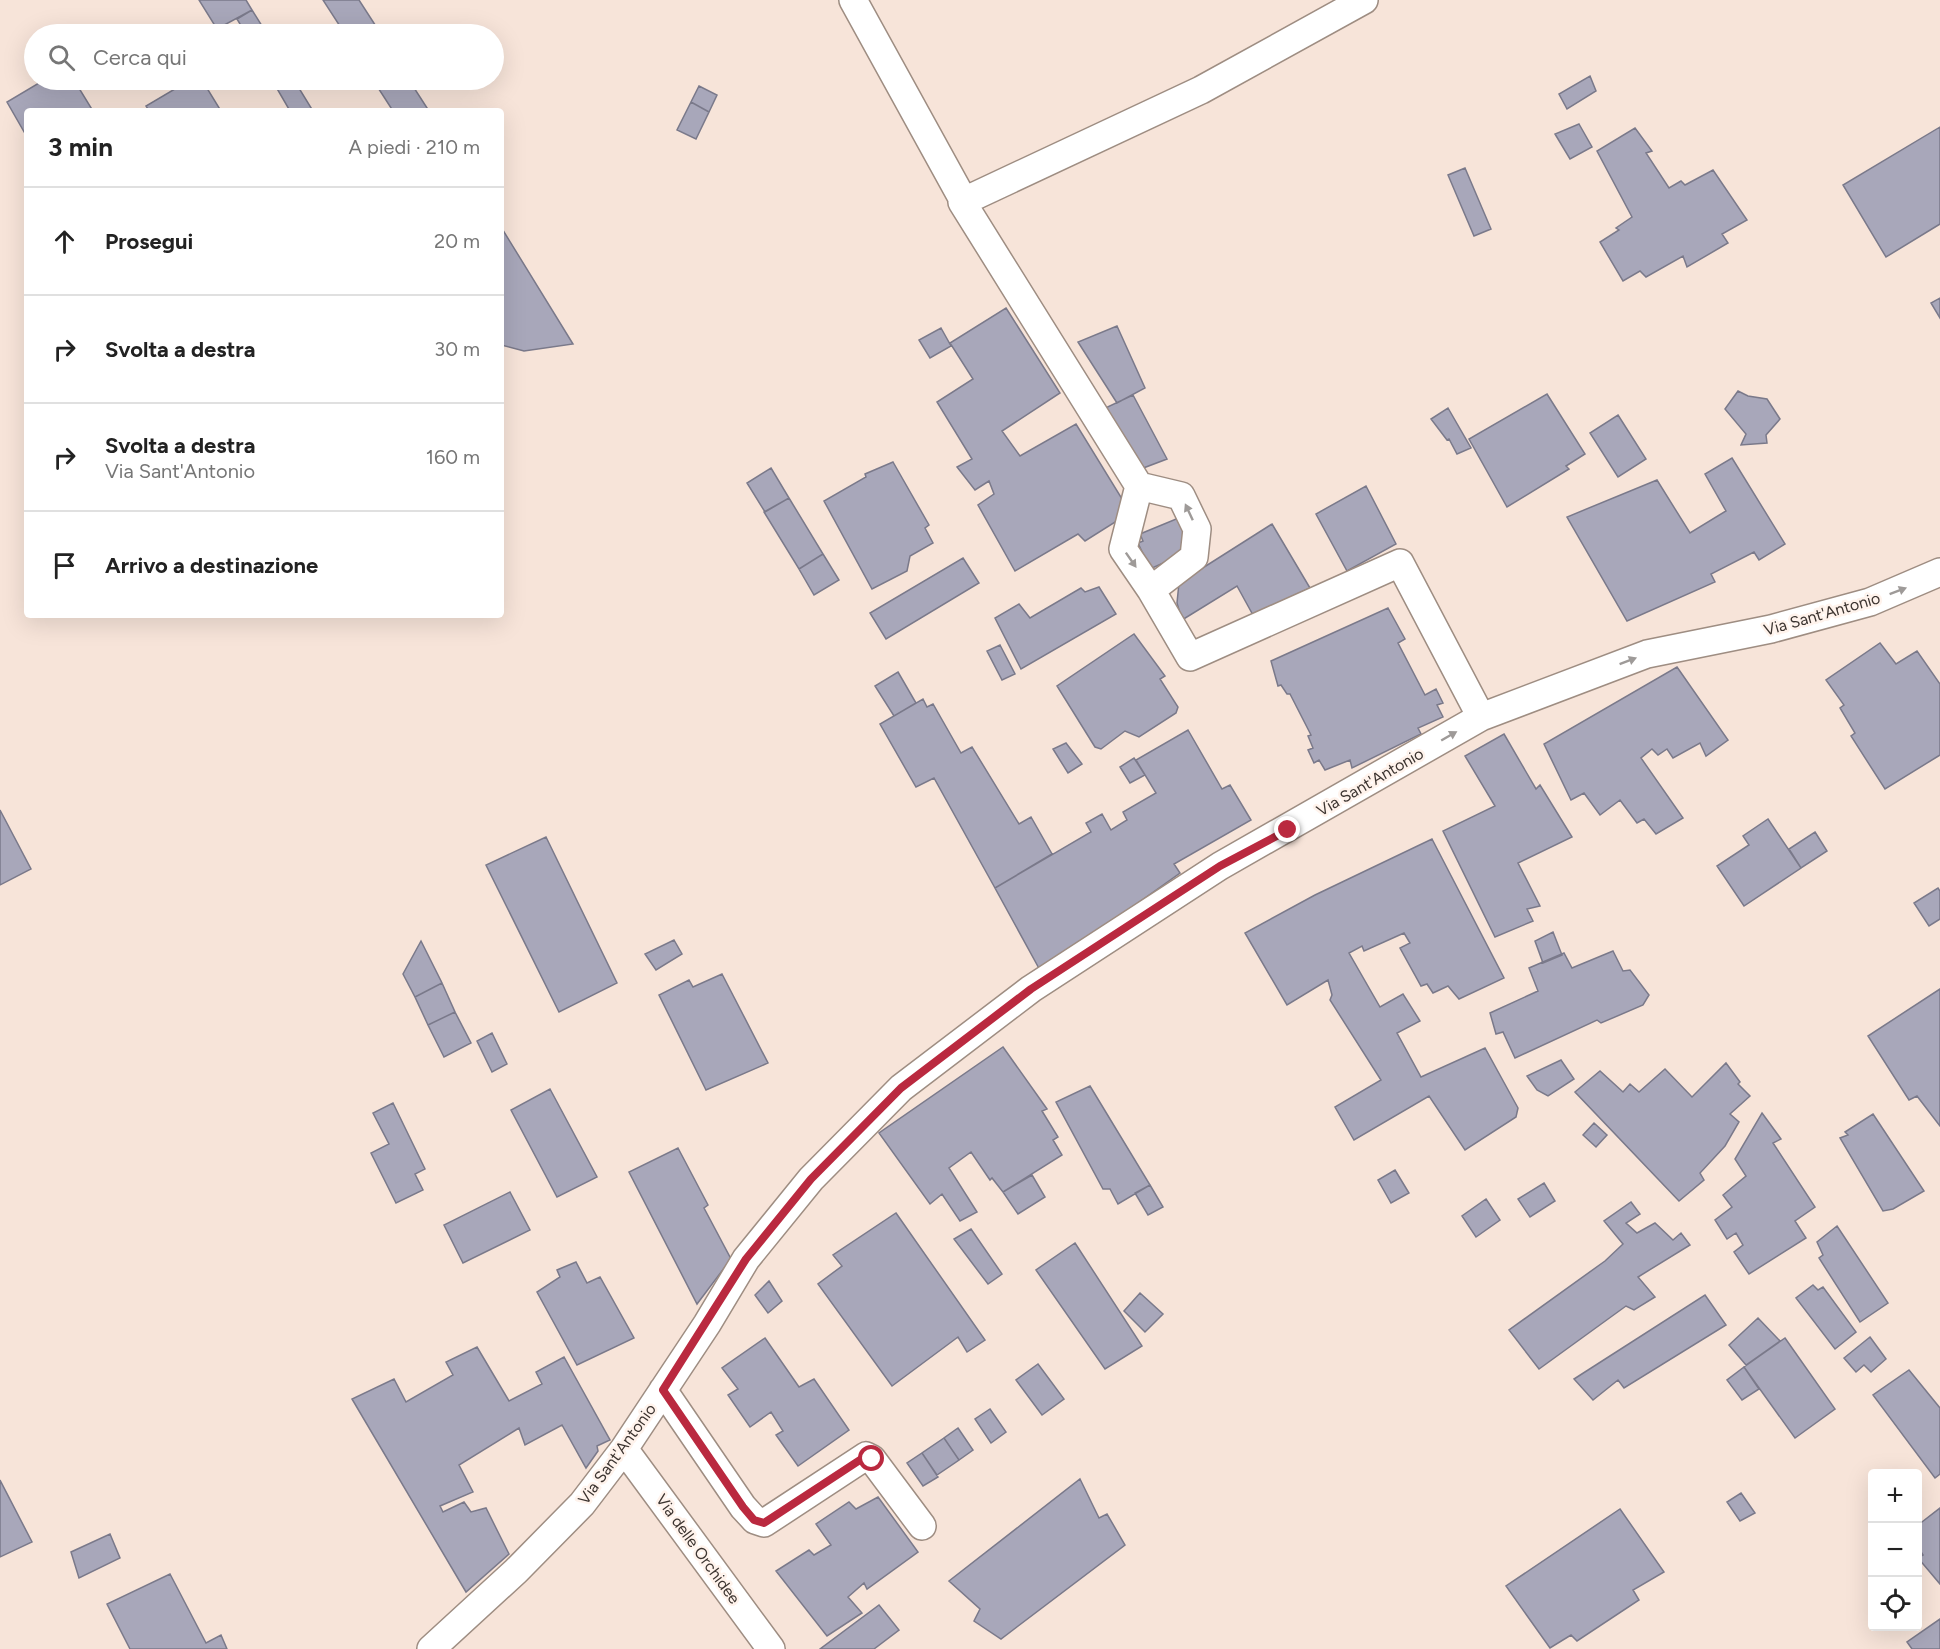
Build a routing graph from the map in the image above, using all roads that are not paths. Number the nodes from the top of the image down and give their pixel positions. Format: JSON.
{"nodes":[{"id":1,"x":853,"y":0,"type":"edge"},
{"id":2,"x":1364,"y":0,"type":"edge"},
{"id":3,"x":961,"y":196,"type":"dead end"},
{"id":4,"x":1139,"y":486,"type":"junction"},
{"id":5,"x":1940,"y":572,"type":"edge"},
{"id":6,"x":1152,"y":590,"type":"junction"},
{"id":7,"x":1481,"y":717,"type":"junction"},
{"id":8,"x":663,"y":1390,"type":"junction"},
{"id":9,"x":624,"y":1449,"type":"junction"},
{"id":10,"x":922,"y":1526,"type":"dead end"},
{"id":11,"x":431,"y":1649,"type":"edge"},
{"id":12,"x":771,"y":1649,"type":"edge"}],
"edges":[{"from":1,"to":3,"type":"street"},
{"from":2,"to":4,"type":"street"},
{"from":4,"to":6,"type":"street","one_way":true},
{"from":6,"to":4,"type":"street","one_way":true},
{"from":7,"to":5,"type":"street","name":"Via Sant'Antonio","one_way":true},
{"from":6,"to":7,"type":"street"},
{"from":8,"to":7,"type":"street","name":"Via Sant'Antonio","one_way":true},
{"from":8,"to":9,"type":"street","name":"Via Sant'Antonio"},
{"from":8,"to":10,"type":"street"},
{"from":9,"to":11,"type":"street","name":"Via Sant'Antonio"},
{"from":9,"to":12,"type":"street","name":"Via delle Orchidee"}]}
